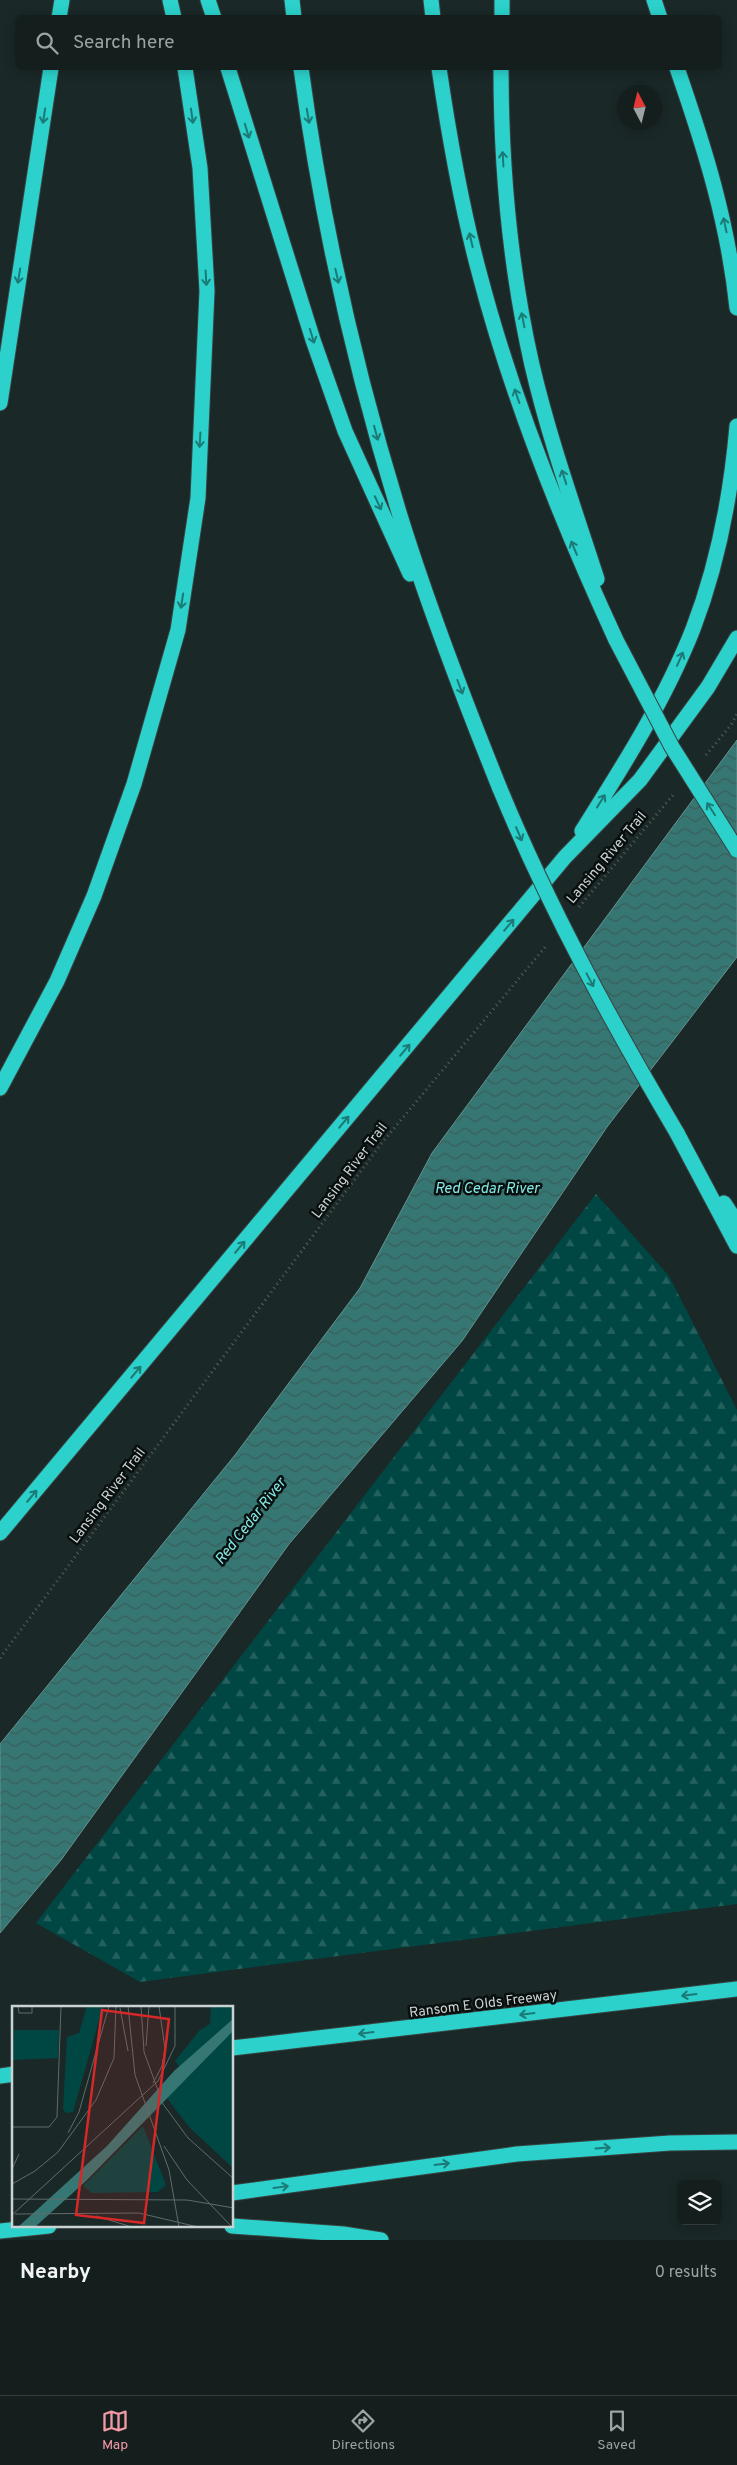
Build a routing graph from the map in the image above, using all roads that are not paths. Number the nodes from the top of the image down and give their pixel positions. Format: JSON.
{"nodes":[{"id":1,"x":62,"y":0,"type":"edge"},
{"id":2,"x":170,"y":0,"type":"edge"},
{"id":3,"x":208,"y":0,"type":"edge"},
{"id":4,"x":292,"y":0,"type":"edge"},
{"id":5,"x":431,"y":0,"type":"edge"},
{"id":6,"x":502,"y":0,"type":"edge"},
{"id":7,"x":654,"y":0,"type":"edge"},
{"id":8,"x":60,"y":15,"type":"edge"},
{"id":9,"x":173,"y":15,"type":"edge"},
{"id":10,"x":213,"y":15,"type":"edge"},
{"id":11,"x":294,"y":15,"type":"edge"},
{"id":12,"x":433,"y":15,"type":"edge"},
{"id":13,"x":502,"y":15,"type":"edge"},
{"id":14,"x":659,"y":15,"type":"edge"},
{"id":15,"x":51,"y":70,"type":"edge"},
{"id":16,"x":185,"y":70,"type":"edge"},
{"id":17,"x":229,"y":70,"type":"edge"},
{"id":18,"x":301,"y":70,"type":"edge"},
{"id":19,"x":440,"y":70,"type":"edge"},
{"id":20,"x":501,"y":70,"type":"edge"},
{"id":21,"x":678,"y":70,"type":"edge"},
{"id":22,"x":737,"y":308,"type":"edge"},
{"id":23,"x":0,"y":403,"type":"edge"},
{"id":24,"x":737,"y":426,"type":"edge"},
{"id":25,"x":737,"y":638,"type":"edge"},
{"id":26,"x":616,"y":640,"type":"junction"},
{"id":27,"x":448,"y":656,"type":"junction"},
{"id":28,"x":737,"y":850,"type":"edge"},
{"id":29,"x":565,"y":857,"type":"junction"},
{"id":30,"x":0,"y":1088,"type":"edge"},
{"id":31,"x":677,"y":1133,"type":"junction"},
{"id":32,"x":737,"y":1223,"type":"edge"},
{"id":33,"x":737,"y":1246,"type":"edge"},
{"id":34,"x":0,"y":1533,"type":"edge"},
{"id":35,"x":737,"y":1989,"type":"edge"},
{"id":36,"x":234,"y":2048,"type":"edge"},
{"id":37,"x":737,"y":2142,"type":"edge"},
{"id":38,"x":234,"y":2194,"type":"edge"},
{"id":39,"x":234,"y":2226,"type":"edge"},
{"id":40,"x":29,"y":2228,"type":"edge"},
{"id":41,"x":0,"y":2231,"type":"edge"},
{"id":42,"x":381,"y":2240,"type":"edge"}],
"edges":[{"from":1,"to":8,"type":"highway"},
{"from":2,"to":9,"type":"highway"},
{"from":3,"to":10,"type":"highway"},
{"from":4,"to":11,"type":"highway"},
{"from":5,"to":12,"type":"highway"},
{"from":6,"to":13,"type":"highway"},
{"from":7,"to":14,"type":"highway"},
{"from":15,"to":23,"type":"highway","one_way":true},
{"from":16,"to":30,"type":"highway","one_way":true},
{"from":17,"to":27,"type":"highway","one_way":true},
{"from":18,"to":27,"type":"highway","one_way":true},
{"from":26,"to":19,"type":"highway","one_way":true},
{"from":26,"to":20,"type":"highway","one_way":true},
{"from":22,"to":21,"type":"highway","one_way":true},
{"from":29,"to":24,"type":"highway","one_way":true},
{"from":25,"to":29,"type":"highway"},
{"from":28,"to":26,"type":"highway","one_way":true,"bridge":true},
{"from":27,"to":31,"type":"highway","one_way":true,"bridge":true},
{"from":34,"to":29,"type":"highway","one_way":true},
{"from":31,"to":32,"type":"highway"},
{"from":31,"to":33,"type":"highway"},
{"from":35,"to":36,"type":"highway","name":"Ransom E Olds Freeway","one_way":true},
{"from":38,"to":37,"type":"highway","one_way":true},
{"from":39,"to":42,"type":"highway"},
{"from":40,"to":41,"type":"highway"}]}
